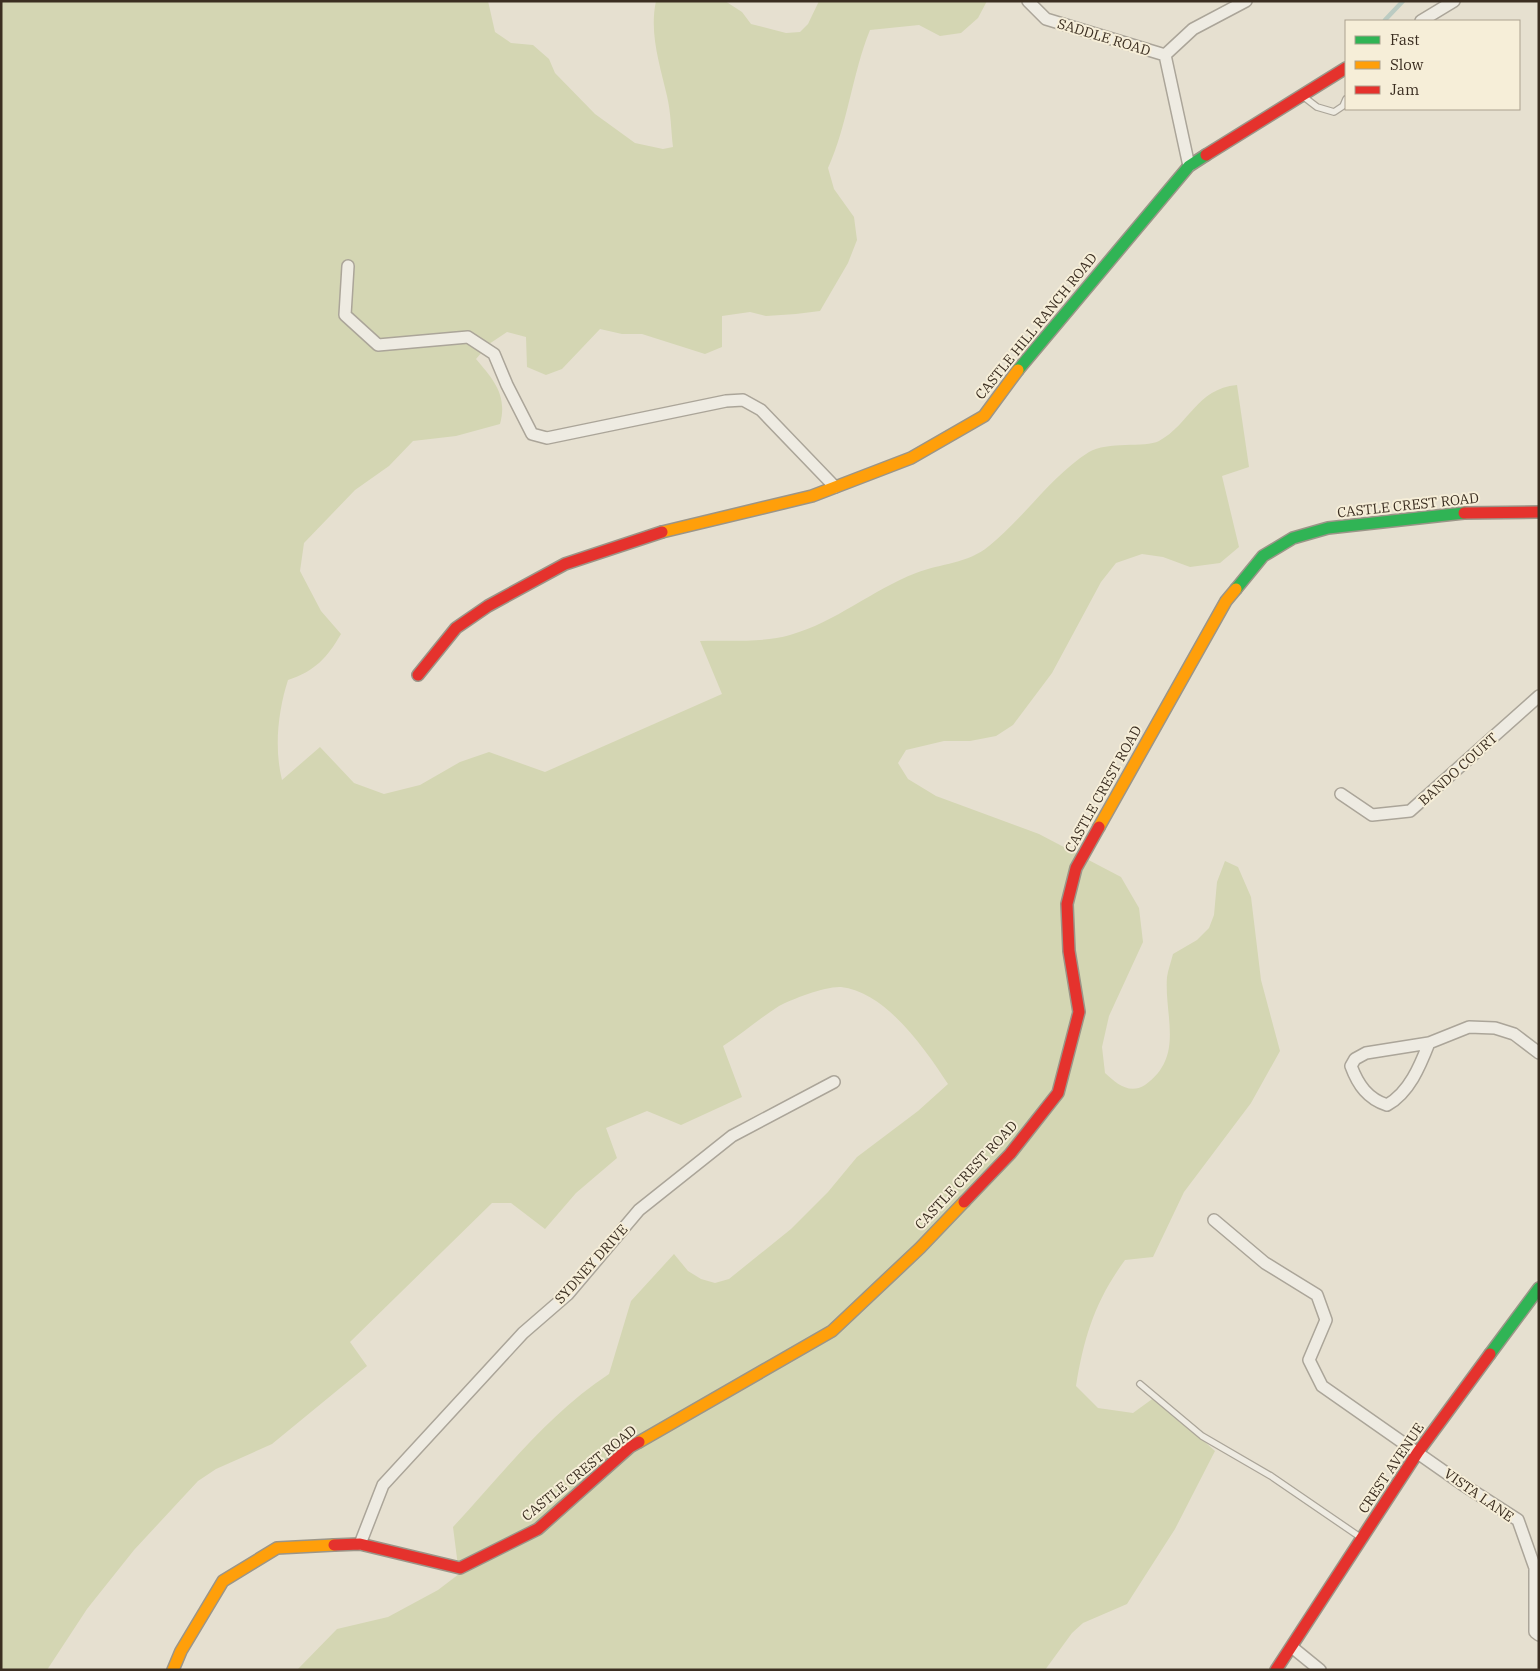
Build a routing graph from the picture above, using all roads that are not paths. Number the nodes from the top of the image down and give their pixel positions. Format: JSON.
{"nodes":[{"id":1,"x":1028,"y":1,"type":"edge"},
{"id":2,"x":1246,"y":1,"type":"edge"},
{"id":3,"x":1454,"y":1,"type":"edge"},
{"id":4,"x":1423,"y":20,"type":"edge"},
{"id":5,"x":1165,"y":56,"type":"junction"},
{"id":6,"x":1345,"y":69,"type":"edge"},
{"id":7,"x":1302,"y":96,"type":"junction"},
{"id":8,"x":1345,"y":101,"type":"edge"},
{"id":9,"x":1189,"y":166,"type":"junction"},
{"id":10,"x":348,"y":266,"type":"dead end"},
{"id":11,"x":835,"y":487,"type":"junction"},
{"id":12,"x":1539,"y":512,"type":"edge"},
{"id":13,"x":418,"y":675,"type":"dead end"},
{"id":14,"x":1539,"y":696,"type":"edge"},
{"id":15,"x":1341,"y":794,"type":"dead end"},
{"id":16,"x":1429,"y":1043,"type":"junction"},
{"id":17,"x":1539,"y":1053,"type":"edge"},
{"id":18,"x":834,"y":1082,"type":"dead end"},
{"id":19,"x":1214,"y":1220,"type":"dead end"},
{"id":20,"x":1539,"y":1288,"type":"edge"},
{"id":21,"x":1140,"y":1384,"type":"dead end"},
{"id":22,"x":1418,"y":1452,"type":"junction"},
{"id":23,"x":1362,"y":1539,"type":"junction"},
{"id":24,"x":360,"y":1544,"type":"junction"},
{"id":25,"x":1539,"y":1636,"type":"edge"},
{"id":26,"x":1292,"y":1648,"type":"junction"},
{"id":27,"x":173,"y":1670,"type":"edge"},
{"id":28,"x":1276,"y":1670,"type":"edge"},
{"id":29,"x":1320,"y":1670,"type":"edge"}],
"edges":[{"from":1,"to":5,"type":"street","name":"SADDLE ROAD"},
{"from":2,"to":5,"type":"street"},
{"from":3,"to":4,"type":"street"},
{"from":5,"to":9,"type":"street","name":"SADDLE ROAD"},
{"from":6,"to":7,"type":"street","name":"CASTLE HILL RANCH ROAD"},
{"from":7,"to":8,"type":"lane"},
{"from":7,"to":9,"type":"street","name":"CASTLE HILL RANCH ROAD"},
{"from":9,"to":11,"type":"street","name":"CASTLE HILL RANCH ROAD"},
{"from":10,"to":11,"type":"street"},
{"from":11,"to":13,"type":"street","name":"CASTLE HILL RANCH ROAD"},
{"from":12,"to":24,"type":"street","name":"CASTLE CREST ROAD"},
{"from":14,"to":15,"type":"street","name":"BANDO COURT"},
{"from":16,"to":16,"type":"street"},
{"from":16,"to":17,"type":"street"},
{"from":18,"to":24,"type":"street","name":"SYDNEY DRIVE"},
{"from":19,"to":22,"type":"street","name":"VISTA LANE"},
{"from":20,"to":22,"type":"street","name":"CREST AVENUE"},
{"from":21,"to":23,"type":"lane"},
{"from":22,"to":23,"type":"street","name":"CREST AVENUE"},
{"from":22,"to":25,"type":"street","name":"VISTA LANE"},
{"from":23,"to":26,"type":"street","name":"CREST AVENUE"},
{"from":24,"to":27,"type":"street","name":"CASTLE CREST ROAD"},
{"from":26,"to":28,"type":"street","name":"CREST AVENUE"},
{"from":26,"to":29,"type":"street"}]}
